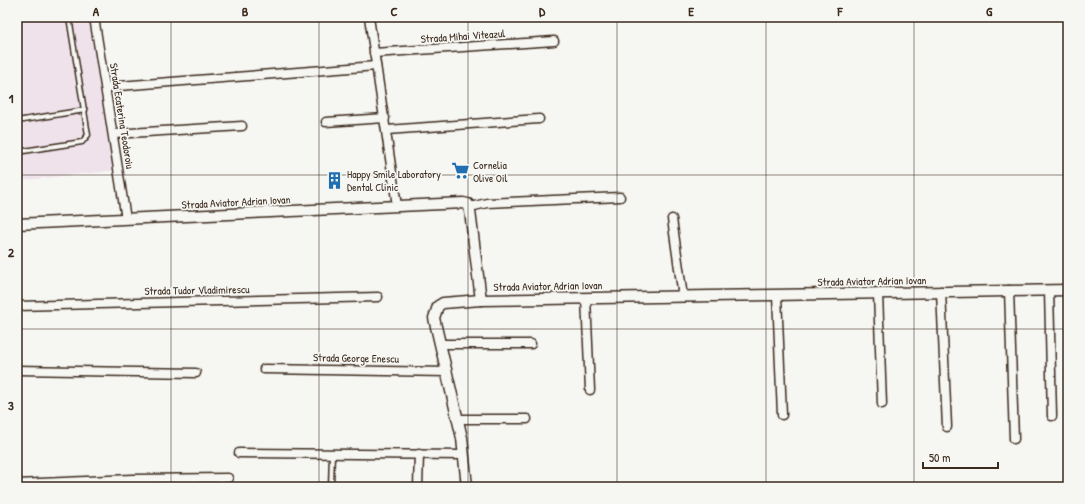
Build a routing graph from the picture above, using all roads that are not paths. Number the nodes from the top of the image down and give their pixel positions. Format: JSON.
{"nodes":[{"id":1,"x":69,"y":17,"type":"edge"},
{"id":2,"x":94,"y":17,"type":"edge"},
{"id":3,"x":369,"y":17,"type":"edge"},
{"id":4,"x":554,"y":42,"type":"dead end"},
{"id":5,"x":374,"y":52,"type":"junction"},
{"id":6,"x":376,"y":66,"type":"junction"},
{"id":7,"x":106,"y":87,"type":"junction"},
{"id":8,"x":85,"y":110,"type":"junction"},
{"id":9,"x":385,"y":118,"type":"junction"},
{"id":10,"x":540,"y":119,"type":"dead end"},
{"id":11,"x":17,"y":121,"type":"edge"},
{"id":12,"x":326,"y":122,"type":"dead end"},
{"id":13,"x":242,"y":126,"type":"dead end"},
{"id":14,"x":387,"y":130,"type":"junction"},
{"id":15,"x":114,"y":134,"type":"junction"},
{"id":16,"x":17,"y":152,"type":"edge"},
{"id":17,"x":620,"y":197,"type":"dead end"},
{"id":18,"x":397,"y":206,"type":"junction"},
{"id":19,"x":470,"y":207,"type":"junction"},
{"id":20,"x":672,"y":219,"type":"dead end"},
{"id":21,"x":126,"y":220,"type":"junction"},
{"id":22,"x":17,"y":224,"type":"edge"},
{"id":23,"x":1009,"y":290,"type":"junction"},
{"id":24,"x":1049,"y":290,"type":"junction"},
{"id":25,"x":1068,"y":290,"type":"edge"},
{"id":26,"x":941,"y":292,"type":"junction"},
{"id":27,"x":878,"y":293,"type":"junction"},
{"id":28,"x":777,"y":295,"type":"junction"},
{"id":29,"x":378,"y":297,"type":"dead end"},
{"id":30,"x":683,"y":297,"type":"junction"},
{"id":31,"x":586,"y":298,"type":"junction"},
{"id":32,"x":481,"y":300,"type":"junction"},
{"id":33,"x":17,"y":306,"type":"edge"},
{"id":34,"x":440,"y":344,"type":"junction"},
{"id":35,"x":531,"y":344,"type":"dead end"},
{"id":36,"x":264,"y":368,"type":"dead end"},
{"id":37,"x":17,"y":370,"type":"edge"},
{"id":38,"x":447,"y":372,"type":"junction"},
{"id":39,"x":196,"y":373,"type":"dead end"},
{"id":40,"x":590,"y":390,"type":"dead end"},
{"id":41,"x":882,"y":404,"type":"dead end"},
{"id":42,"x":782,"y":415,"type":"dead end"},
{"id":43,"x":1052,"y":416,"type":"dead end"},
{"id":44,"x":458,"y":419,"type":"junction"},
{"id":45,"x":527,"y":419,"type":"dead end"},
{"id":46,"x":947,"y":428,"type":"dead end"},
{"id":47,"x":1014,"y":438,"type":"dead end"},
{"id":48,"x":238,"y":453,"type":"dead end"},
{"id":49,"x":332,"y":453,"type":"junction"},
{"id":50,"x":419,"y":454,"type":"junction"},
{"id":51,"x":464,"y":455,"type":"junction"},
{"id":52,"x":228,"y":478,"type":"dead end"},
{"id":53,"x":17,"y":484,"type":"edge"},
{"id":54,"x":330,"y":487,"type":"edge"},
{"id":55,"x":418,"y":487,"type":"edge"},
{"id":56,"x":467,"y":487,"type":"edge"}],
"edges":[{"from":1,"to":8,"type":"lane"},
{"from":2,"to":7,"type":"street","name":"Strada Ecaterina Teodoroiu"},
{"from":3,"to":5,"type":"street"},
{"from":4,"to":5,"type":"street","name":"Strada Mihai Viteazul"},
{"from":5,"to":6,"type":"street"},
{"from":6,"to":7,"type":"street"},
{"from":6,"to":9,"type":"street"},
{"from":7,"to":15,"type":"street","name":"Strada Ecaterina Teodoroiu"},
{"from":8,"to":11,"type":"lane"},
{"from":8,"to":16,"type":"lane"},
{"from":9,"to":12,"type":"street"},
{"from":9,"to":14,"type":"street"},
{"from":10,"to":14,"type":"street"},
{"from":13,"to":15,"type":"street"},
{"from":14,"to":18,"type":"street"},
{"from":15,"to":21,"type":"street","name":"Strada Ecaterina Teodoroiu"},
{"from":17,"to":19,"type":"street"},
{"from":18,"to":19,"type":"street","name":"Strada Aviator Adrian Iovan"},
{"from":18,"to":21,"type":"street","name":"Strada Aviator Adrian Iovan"},
{"from":19,"to":32,"type":"street","name":"Strada Aviator Adrian Iovan"},
{"from":20,"to":30,"type":"street"},
{"from":21,"to":22,"type":"street","name":"Strada Aviator Adrian Iovan"},
{"from":23,"to":24,"type":"street","name":"Strada Aviator Adrian Iovan"},
{"from":23,"to":26,"type":"street","name":"Strada Aviator Adrian Iovan"},
{"from":23,"to":47,"type":"street"},
{"from":24,"to":25,"type":"street","name":"Strada Aviator Adrian Iovan"},
{"from":24,"to":43,"type":"street"},
{"from":26,"to":27,"type":"street","name":"Strada Aviator Adrian Iovan"},
{"from":26,"to":46,"type":"street"},
{"from":27,"to":28,"type":"street","name":"Strada Aviator Adrian Iovan"},
{"from":27,"to":41,"type":"street"},
{"from":28,"to":30,"type":"street","name":"Strada Aviator Adrian Iovan"},
{"from":28,"to":42,"type":"street"},
{"from":29,"to":33,"type":"street","name":"Strada Tudor Vladimirescu"},
{"from":30,"to":31,"type":"street","name":"Strada Aviator Adrian Iovan"},
{"from":31,"to":32,"type":"street","name":"Strada Aviator Adrian Iovan"},
{"from":31,"to":40,"type":"street"},
{"from":32,"to":34,"type":"street"},
{"from":34,"to":35,"type":"street"},
{"from":34,"to":38,"type":"street"},
{"from":36,"to":38,"type":"street","name":"Strada George Enescu"},
{"from":37,"to":39,"type":"street"},
{"from":38,"to":44,"type":"street"},
{"from":44,"to":45,"type":"street"},
{"from":44,"to":51,"type":"street"},
{"from":48,"to":49,"type":"street"},
{"from":49,"to":50,"type":"street"},
{"from":49,"to":54,"type":"lane"},
{"from":50,"to":51,"type":"street"},
{"from":50,"to":55,"type":"street"},
{"from":51,"to":56,"type":"street"},
{"from":52,"to":53,"type":"street"}]}
